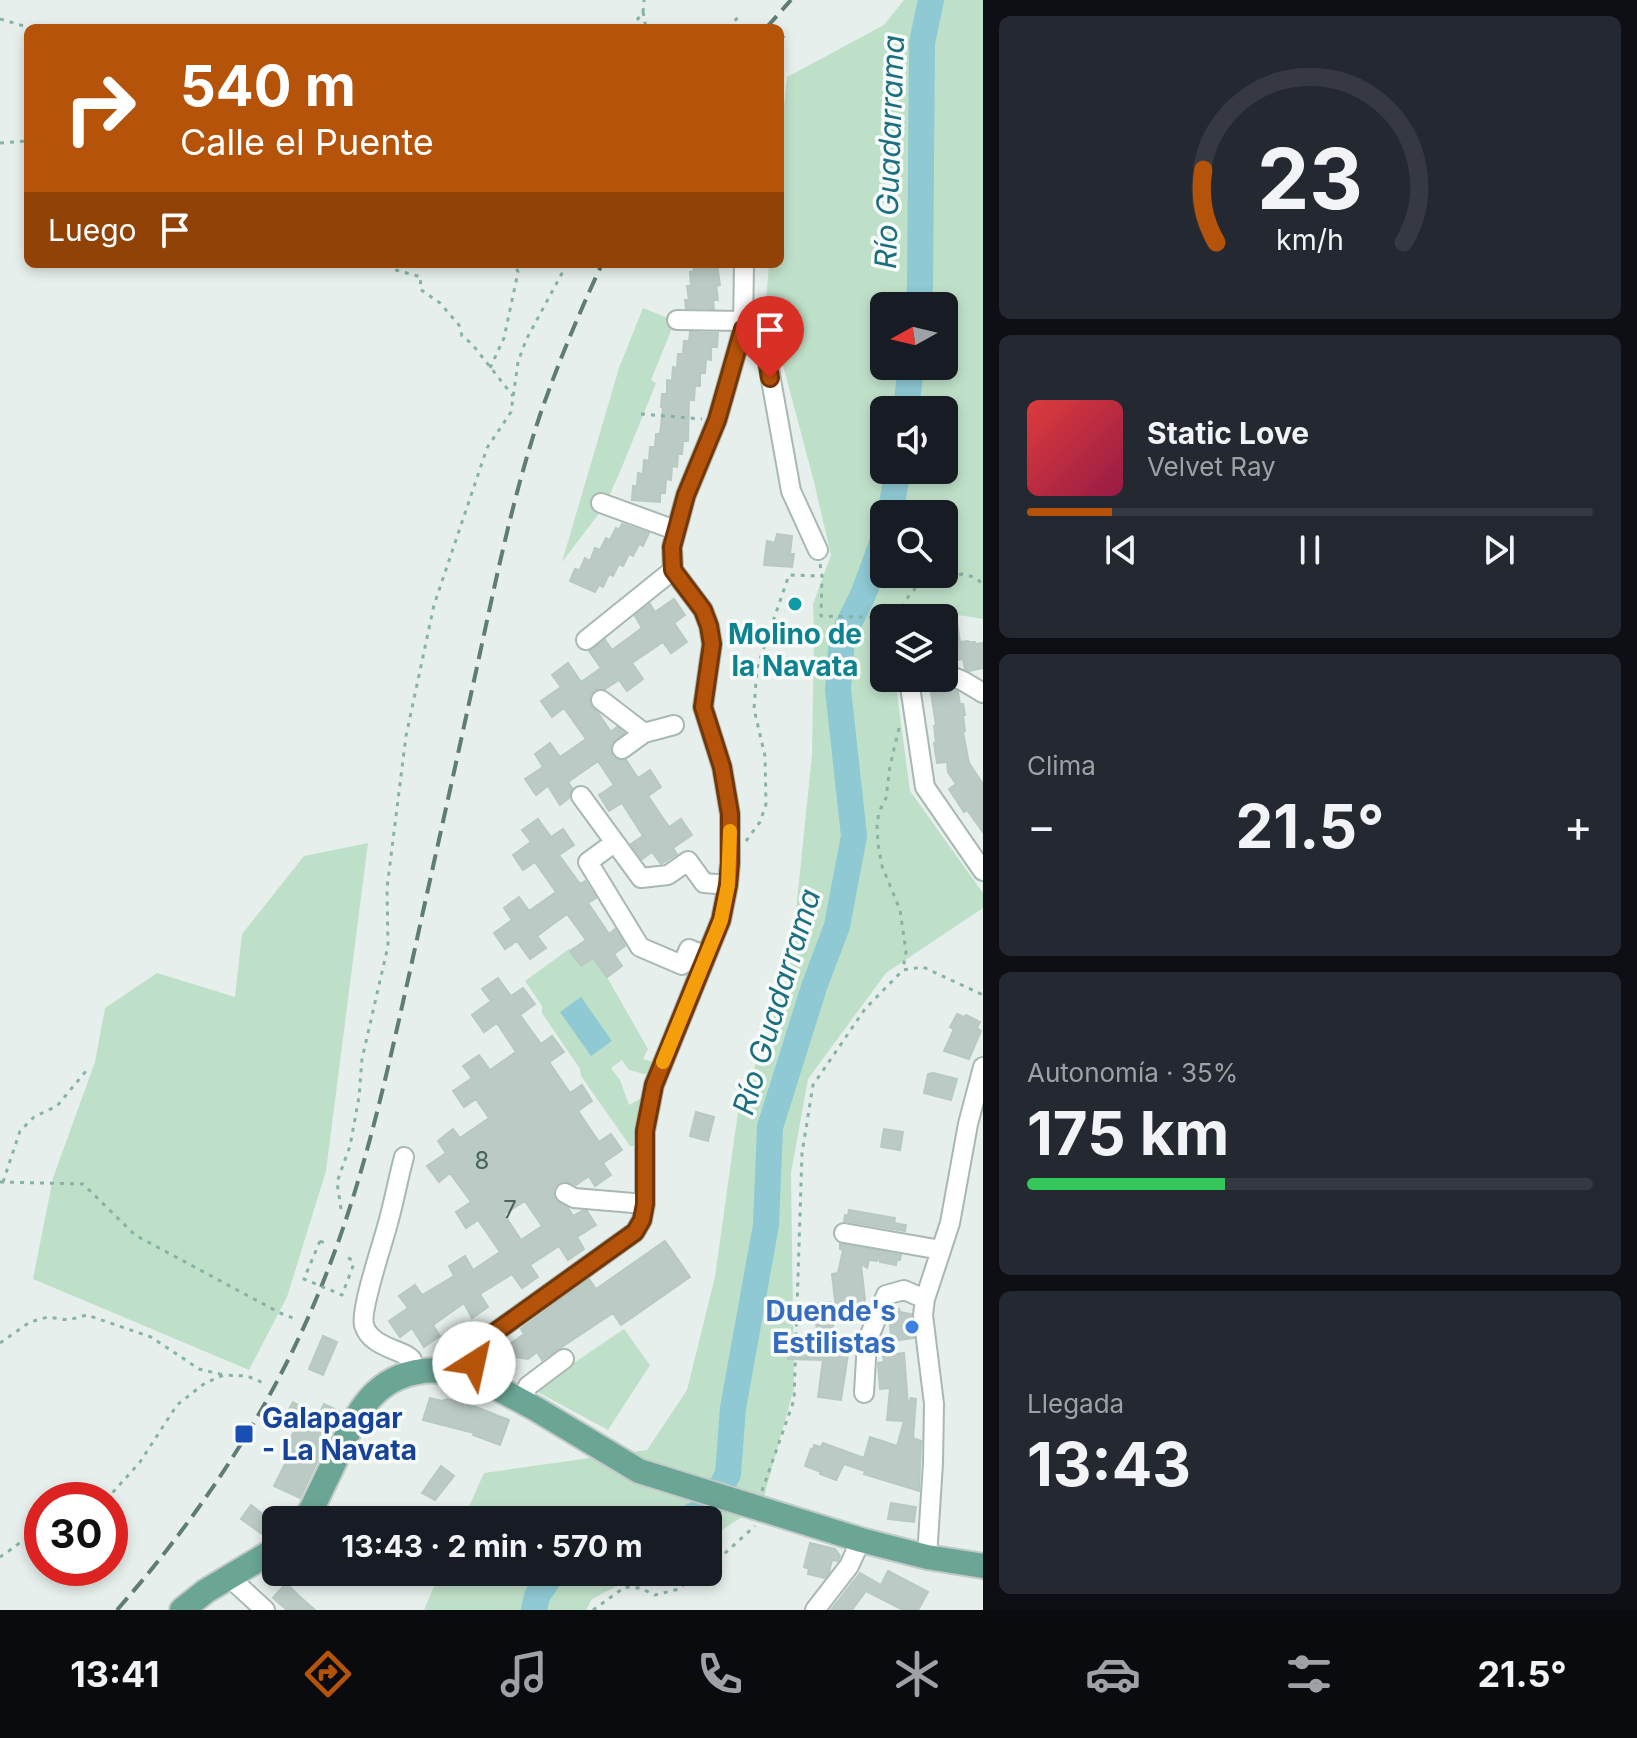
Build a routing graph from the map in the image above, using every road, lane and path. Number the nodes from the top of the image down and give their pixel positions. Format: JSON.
{"nodes":[{"id":1,"x":644,"y":0,"type":"edge"},
{"id":2,"x":643,"y":12,"type":"junction"},
{"id":3,"x":741,"y":14,"type":"dead end"},
{"id":4,"x":0,"y":19,"type":"edge"},
{"id":5,"x":634,"y":24,"type":"edge"},
{"id":6,"x":645,"y":24,"type":"edge"},
{"id":7,"x":732,"y":24,"type":"edge"},
{"id":8,"x":24,"y":26,"type":"edge"},
{"id":9,"x":24,"y":141,"type":"edge"},
{"id":10,"x":0,"y":143,"type":"edge"},
{"id":11,"x":393,"y":268,"type":"edge"},
{"id":12,"x":516,"y":268,"type":"edge"},
{"id":13,"x":565,"y":268,"type":"edge"},
{"id":14,"x":744,"y":268,"type":"edge"},
{"id":15,"x":677,"y":320,"type":"dead end"},
{"id":16,"x":743,"y":325,"type":"junction"},
{"id":17,"x":490,"y":368,"type":"junction"},
{"id":18,"x":513,"y":396,"type":"junction"},
{"id":19,"x":641,"y":414,"type":"dead end"},
{"id":20,"x":717,"y":420,"type":"junction"},
{"id":21,"x":601,"y":503,"type":"dead end"},
{"id":22,"x":675,"y":530,"type":"junction"},
{"id":23,"x":818,"y":550,"type":"joint"},
{"id":24,"x":673,"y":570,"type":"junction"},
{"id":25,"x":822,"y":576,"type":"junction"},
{"id":26,"x":983,"y":584,"type":"edge"},
{"id":27,"x":904,"y":604,"type":"edge"},
{"id":28,"x":870,"y":617,"type":"edge"},
{"id":29,"x":586,"y":640,"type":"dead end"},
{"id":30,"x":958,"y":679,"type":"edge"},
{"id":31,"x":911,"y":692,"type":"edge"},
{"id":32,"x":914,"y":692,"type":"edge"},
{"id":33,"x":983,"y":693,"type":"edge"},
{"id":34,"x":601,"y":700,"type":"dead end"},
{"id":35,"x":674,"y":725,"type":"dead end"},
{"id":36,"x":644,"y":733,"type":"junction"},
{"id":37,"x":622,"y":749,"type":"dead end"},
{"id":38,"x":581,"y":796,"type":"dead end"},
{"id":39,"x":614,"y":843,"type":"junction"},
{"id":40,"x":730,"y":863,"type":"junction"},
{"id":41,"x":983,"y":871,"type":"edge"},
{"id":42,"x":728,"y":885,"type":"junction"},
{"id":43,"x":706,"y":956,"type":"junction"},
{"id":44,"x":903,"y":970,"type":"junction"},
{"id":45,"x":983,"y":995,"type":"edge"},
{"id":46,"x":983,"y":1067,"type":"edge"},
{"id":47,"x":86,"y":1071,"type":"dead end"},
{"id":48,"x":404,"y":1157,"type":"dead end"},
{"id":49,"x":1,"y":1180,"type":"edge"},
{"id":50,"x":565,"y":1193,"type":"dead end"},
{"id":51,"x":645,"y":1204,"type":"junction"},
{"id":52,"x":341,"y":1209,"type":"dead end"},
{"id":53,"x":844,"y":1233,"type":"dead end"},
{"id":54,"x":329,"y":1245,"type":"dead end"},
{"id":55,"x":941,"y":1250,"type":"junction"},
{"id":56,"x":348,"y":1258,"type":"dead end"},
{"id":57,"x":925,"y":1299,"type":"junction"},
{"id":58,"x":298,"y":1320,"type":"dead end"},
{"id":59,"x":0,"y":1343,"type":"edge"},
{"id":60,"x":564,"y":1359,"type":"dead end"},
{"id":61,"x":414,"y":1372,"type":"junction"},
{"id":62,"x":472,"y":1372,"type":"junction"},
{"id":63,"x":224,"y":1375,"type":"junction"},
{"id":64,"x":266,"y":1384,"type":"dead end"},
{"id":65,"x":864,"y":1393,"type":"dead end"},
{"id":66,"x":522,"y":1401,"type":"junction"},
{"id":67,"x":122,"y":1482,"type":"edge"},
{"id":68,"x":312,"y":1506,"type":"edge"},
{"id":69,"x":760,"y":1510,"type":"junction"},
{"id":70,"x":861,"y":1540,"type":"junction"},
{"id":71,"x":24,"y":1541,"type":"edge"},
{"id":72,"x":722,"y":1555,"type":"edge"},
{"id":73,"x":0,"y":1557,"type":"edge"},
{"id":74,"x":262,"y":1557,"type":"edge"},
{"id":75,"x":927,"y":1557,"type":"junction"},
{"id":76,"x":983,"y":1566,"type":"edge"},
{"id":77,"x":229,"y":1577,"type":"junction"},
{"id":78,"x":682,"y":1586,"type":"edge"},
{"id":79,"x":182,"y":1610,"type":"edge"},
{"id":80,"x":265,"y":1610,"type":"edge"},
{"id":81,"x":593,"y":1610,"type":"edge"},
{"id":82,"x":815,"y":1610,"type":"edge"}],
"edges":[{"from":1,"to":2,"type":"path"},
{"from":2,"to":5,"type":"path"},
{"from":2,"to":6,"type":"path"},
{"from":3,"to":7,"type":"path"},
{"from":4,"to":8,"type":"path"},
{"from":9,"to":10,"type":"path"},
{"from":11,"to":17,"type":"path"},
{"from":12,"to":17,"type":"path"},
{"from":13,"to":18,"type":"path"},
{"from":14,"to":16,"type":"street"},
{"from":15,"to":16,"type":"street"},
{"from":16,"to":20,"type":"street"},
{"from":16,"to":23,"type":"street"},
{"from":17,"to":18,"type":"path"},
{"from":18,"to":52,"type":"path"},
{"from":19,"to":20,"type":"path"},
{"from":20,"to":22,"type":"street"},
{"from":21,"to":22,"type":"street"},
{"from":22,"to":24,"type":"street"},
{"from":23,"to":25,"type":"path"},
{"from":24,"to":29,"type":"street"},
{"from":24,"to":40,"type":"street"},
{"from":25,"to":28,"type":"path"},
{"from":25,"to":40,"type":"path"},
{"from":26,"to":27,"type":"path"},
{"from":30,"to":33,"type":"street"},
{"from":31,"to":44,"type":"path"},
{"from":32,"to":41,"type":"street"},
{"from":34,"to":36,"type":"street"},
{"from":35,"to":36,"type":"street"},
{"from":36,"to":37,"type":"street"},
{"from":38,"to":39,"type":"street"},
{"from":39,"to":42,"type":"street"},
{"from":39,"to":43,"type":"street"},
{"from":40,"to":42,"type":"street"},
{"from":42,"to":43,"type":"street"},
{"from":43,"to":51,"type":"street"},
{"from":44,"to":45,"type":"path"},
{"from":44,"to":69,"type":"path"},
{"from":46,"to":55,"type":"street"},
{"from":47,"to":49,"type":"path"},
{"from":48,"to":61,"type":"street"},
{"from":49,"to":58,"type":"path"},
{"from":50,"to":51,"type":"street"},
{"from":51,"to":62,"type":"street"},
{"from":53,"to":55,"type":"street"},
{"from":54,"to":56,"type":"path","bridge":true},
{"from":55,"to":57,"type":"street"},
{"from":57,"to":65,"type":"street"},
{"from":57,"to":75,"type":"street"},
{"from":59,"to":63,"type":"path"},
{"from":60,"to":66,"type":"street"},
{"from":61,"to":62,"type":"main road"},
{"from":61,"to":68,"type":"main road"},
{"from":62,"to":66,"type":"main road"},
{"from":63,"to":64,"type":"path"},
{"from":63,"to":67,"type":"path"},
{"from":66,"to":69,"type":"main road"},
{"from":69,"to":70,"type":"main road"},
{"from":69,"to":72,"type":"path"},
{"from":70,"to":75,"type":"main road"},
{"from":70,"to":82,"type":"street"},
{"from":71,"to":73,"type":"path"},
{"from":74,"to":77,"type":"main road"},
{"from":75,"to":76,"type":"main road"},
{"from":77,"to":79,"type":"main road"},
{"from":77,"to":80,"type":"street"},
{"from":78,"to":81,"type":"path"}]}
